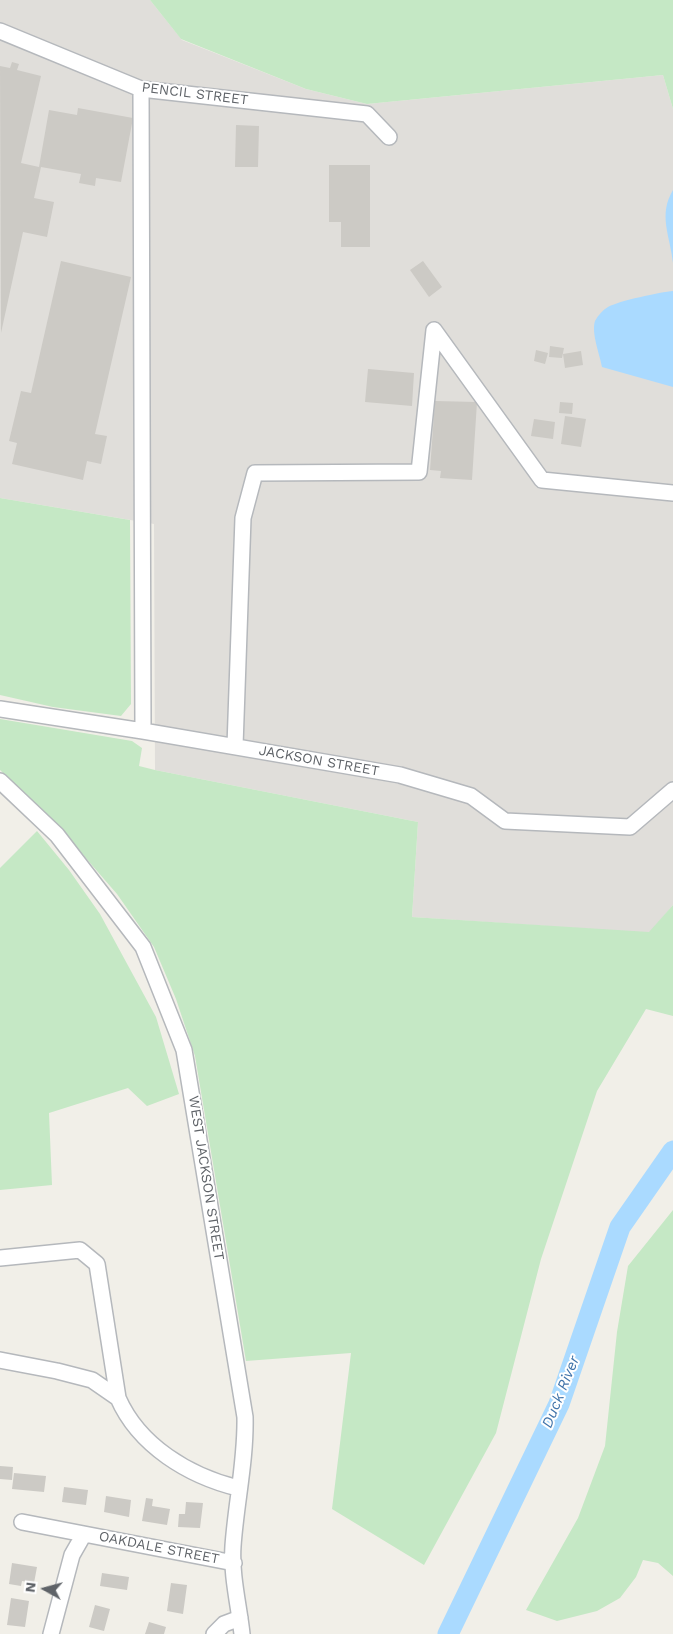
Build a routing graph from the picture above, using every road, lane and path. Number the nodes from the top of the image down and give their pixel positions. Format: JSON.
{"nodes":[{"id":1,"x":0,"y":31,"type":"edge"},
{"id":2,"x":141,"y":89,"type":"junction"},
{"id":3,"x":389,"y":137,"type":"dead end"},
{"id":4,"x":673,"y":493,"type":"edge"},
{"id":5,"x":0,"y":709,"type":"edge"},
{"id":6,"x":143,"y":730,"type":"junction"},
{"id":7,"x":235,"y":746,"type":"junction"},
{"id":8,"x":0,"y":780,"type":"edge"},
{"id":9,"x":673,"y":790,"type":"edge"},
{"id":10,"x":0,"y":1258,"type":"edge"},
{"id":11,"x":0,"y":1360,"type":"edge"},
{"id":12,"x":118,"y":1398,"type":"junction"},
{"id":13,"x":238,"y":1488,"type":"junction"},
{"id":14,"x":22,"y":1522,"type":"dead end"},
{"id":15,"x":84,"y":1534,"type":"junction"},
{"id":16,"x":234,"y":1563,"type":"junction"},
{"id":17,"x":240,"y":1618,"type":"junction"},
{"id":18,"x":51,"y":1634,"type":"edge"},
{"id":19,"x":214,"y":1634,"type":"edge"},
{"id":20,"x":242,"y":1634,"type":"edge"}],
"edges":[{"from":1,"to":2,"type":"street","name":"PENCIL STREET"},
{"from":2,"to":3,"type":"street","name":"PENCIL STREET"},
{"from":2,"to":6,"type":"street"},
{"from":4,"to":7,"type":"street"},
{"from":5,"to":6,"type":"street","name":"JACKSON STREET"},
{"from":6,"to":7,"type":"street","name":"JACKSON STREET"},
{"from":7,"to":9,"type":"street","name":"JACKSON STREET"},
{"from":8,"to":13,"type":"street","name":"WEST JACKSON STREET"},
{"from":10,"to":12,"type":"street"},
{"from":11,"to":12,"type":"street"},
{"from":12,"to":13,"type":"street"},
{"from":13,"to":16,"type":"street","name":"WEST JACKSON STREET"},
{"from":14,"to":15,"type":"street","name":"OAKDALE STREET"},
{"from":15,"to":16,"type":"street","name":"OAKDALE STREET"},
{"from":15,"to":18,"type":"street","name":"OAKDALE STREET"},
{"from":16,"to":17,"type":"street","name":"WEST JACKSON STREET"},
{"from":17,"to":19,"type":"street"},
{"from":17,"to":20,"type":"street","name":"WEST JACKSON STREET"}]}
